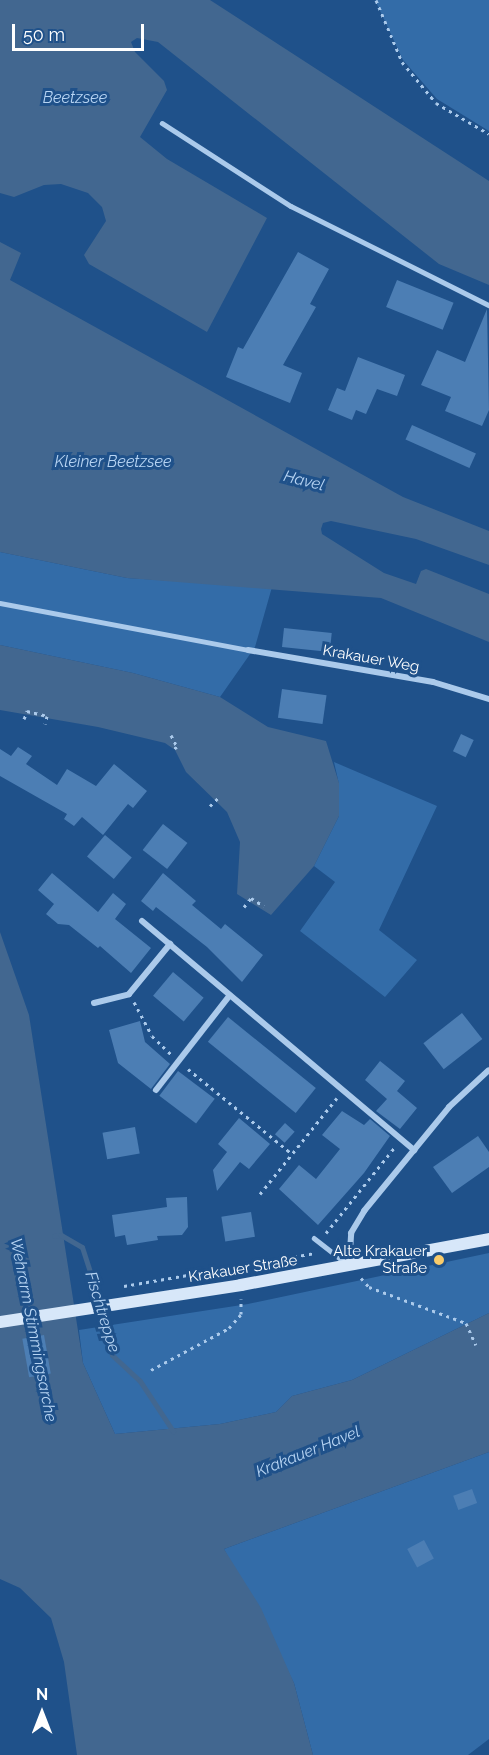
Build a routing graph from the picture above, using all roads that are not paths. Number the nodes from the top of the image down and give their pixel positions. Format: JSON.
{"nodes":[{"id":1,"x":162,"y":123,"type":"dead end"},
{"id":2,"x":489,"y":305,"type":"edge"},
{"id":3,"x":0,"y":603,"type":"edge"},
{"id":4,"x":248,"y":650,"type":"joint"},
{"id":5,"x":489,"y":699,"type":"edge"},
{"id":6,"x":142,"y":921,"type":"dead end"},
{"id":7,"x":170,"y":944,"type":"junction"},
{"id":8,"x":230,"y":995,"type":"junction"},
{"id":9,"x":94,"y":1003,"type":"dead end"},
{"id":10,"x":489,"y":1070,"type":"edge"},
{"id":11,"x":156,"y":1090,"type":"dead end"},
{"id":12,"x":414,"y":1150,"type":"junction"},
{"id":13,"x":317,"y":1239,"type":"road end"},
{"id":14,"x":489,"y":1239,"type":"edge"},
{"id":15,"x":349,"y":1266,"type":"junction"},
{"id":16,"x":0,"y":1322,"type":"edge"}],
"edges":[{"from":1,"to":2,"type":"lane"},
{"from":3,"to":4,"type":"lane"},
{"from":4,"to":5,"type":"street","name":"Krakauer Weg"},
{"from":6,"to":7,"type":"street"},
{"from":7,"to":8,"type":"street"},
{"from":7,"to":9,"type":"street"},
{"from":8,"to":11,"type":"street"},
{"from":8,"to":12,"type":"street"},
{"from":10,"to":12,"type":"street"},
{"from":12,"to":15,"type":"street"},
{"from":13,"to":15,"type":"lane"},
{"from":14,"to":15,"type":"main road","name":"Krakauer Straße"},
{"from":15,"to":16,"type":"main road","name":"Krakauer Straße"}]}
